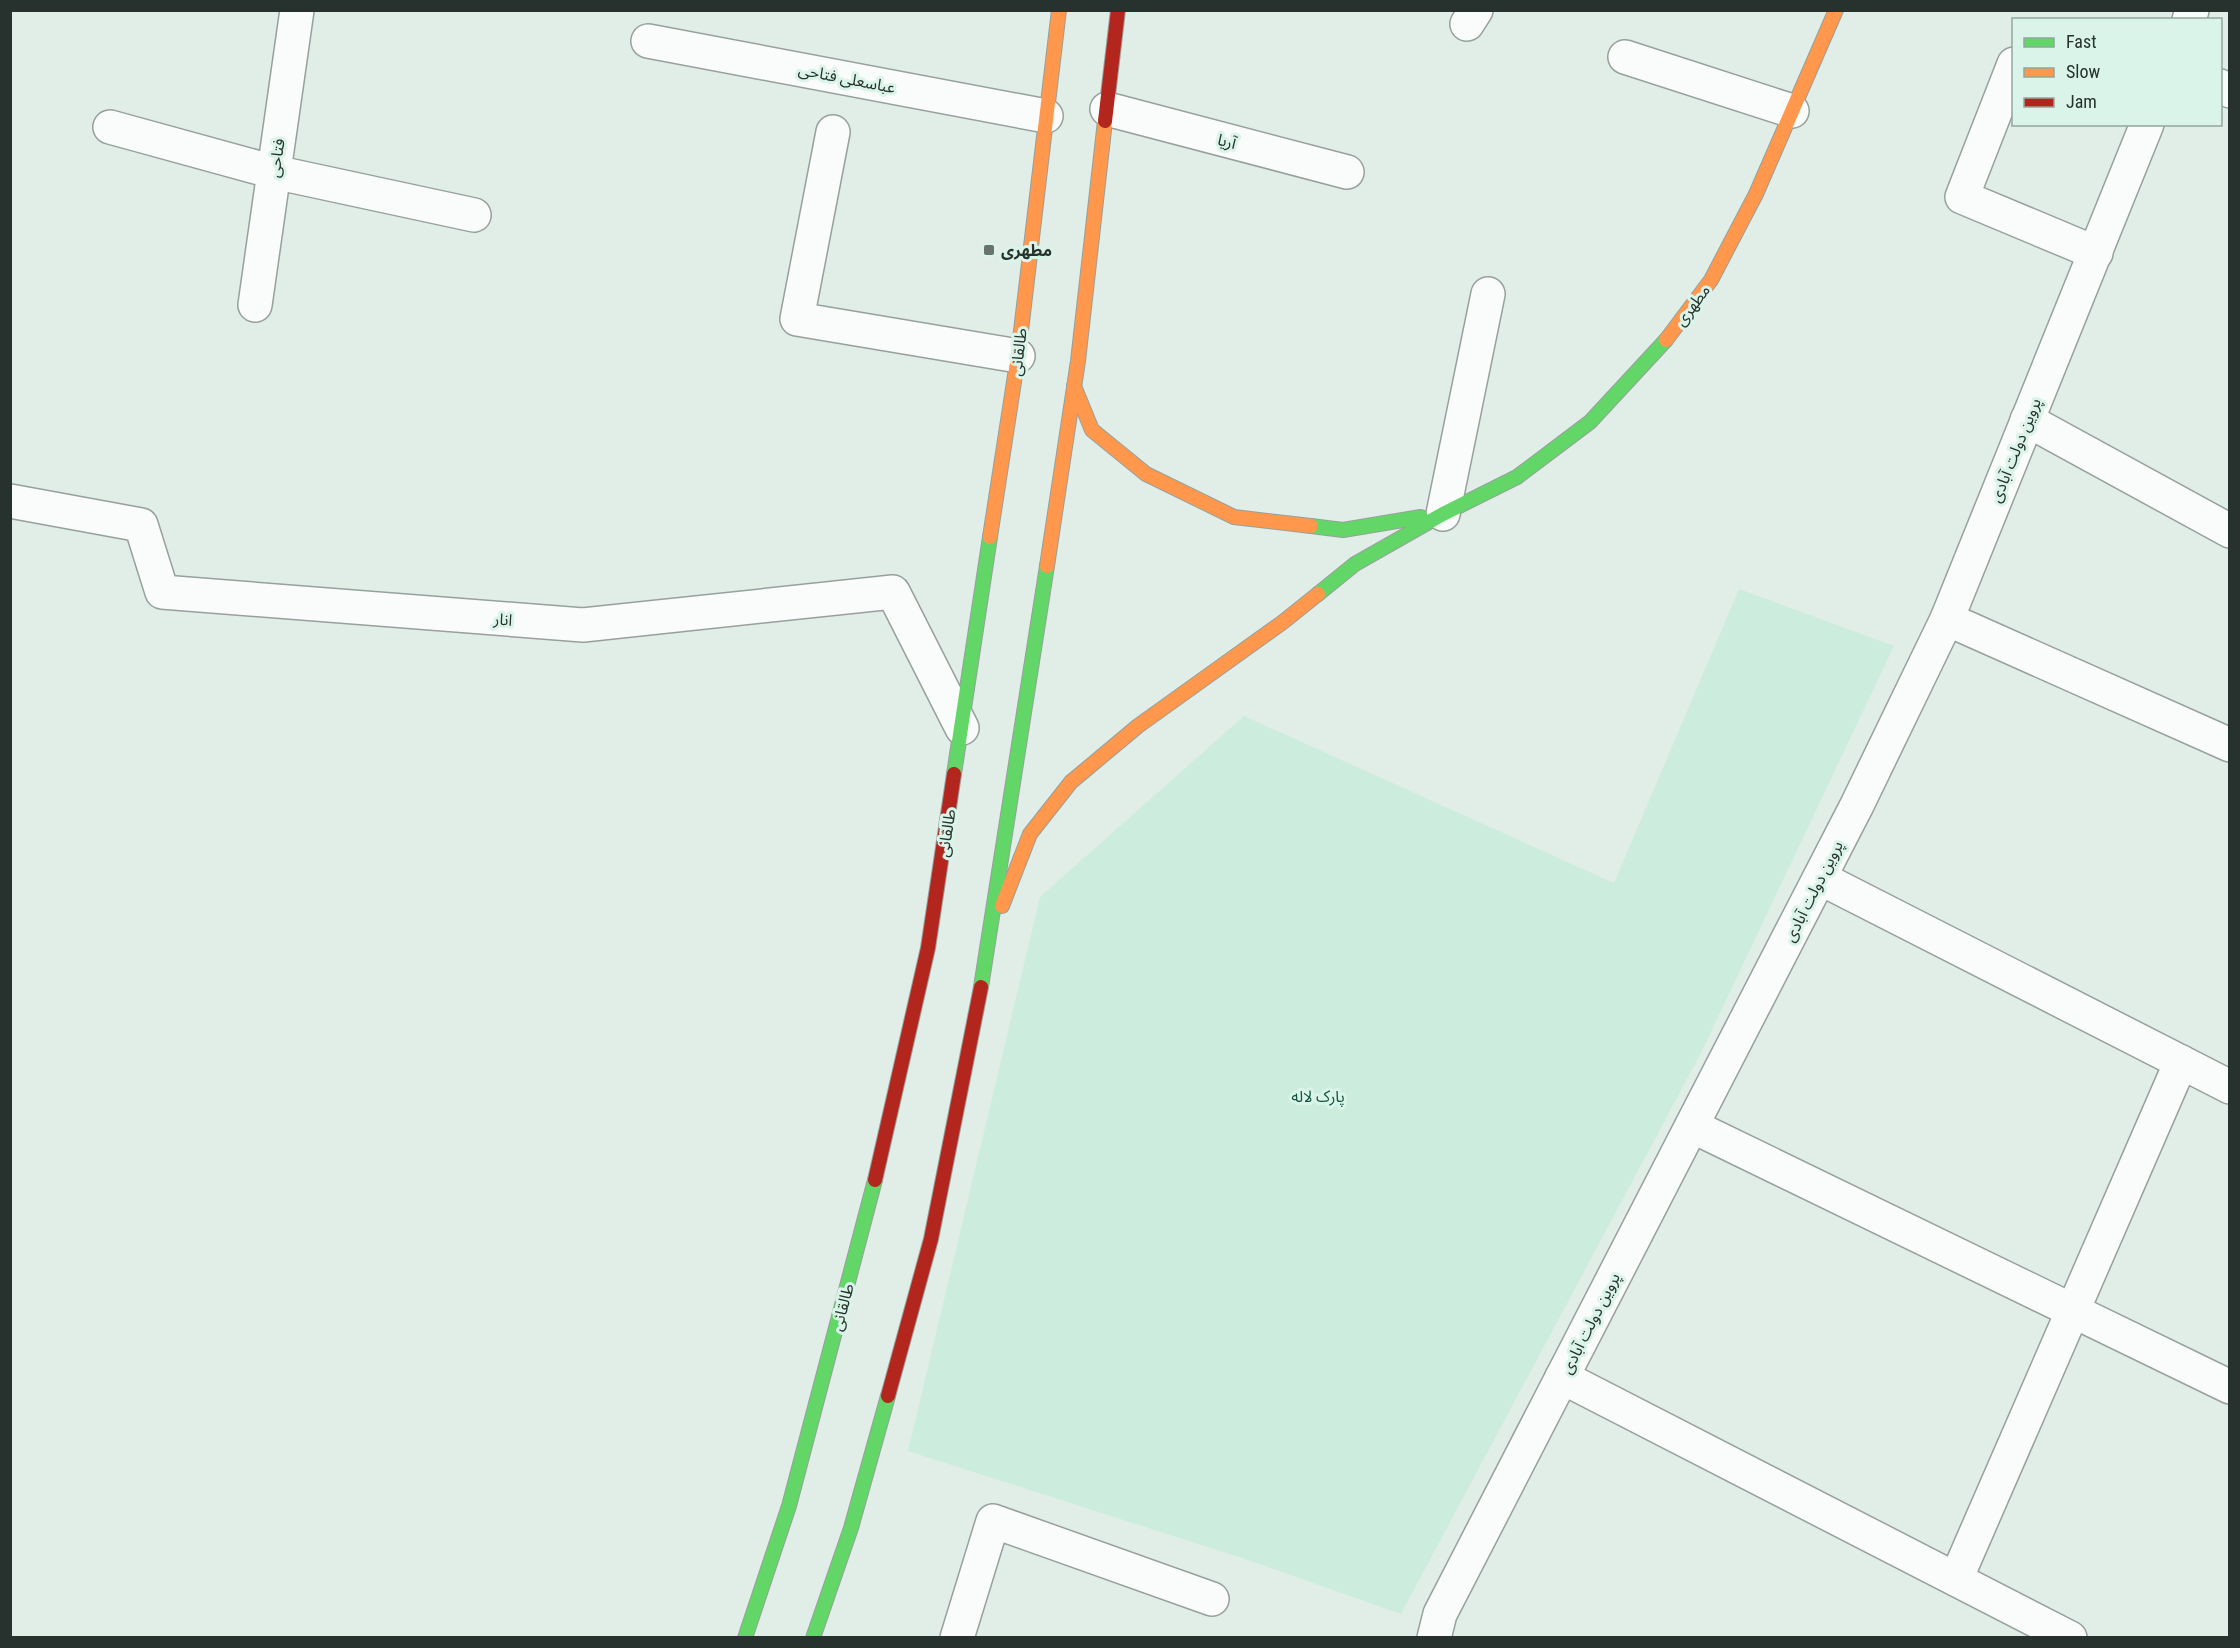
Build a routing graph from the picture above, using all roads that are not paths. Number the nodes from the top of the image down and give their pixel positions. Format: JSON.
{"nodes":[{"id":1,"x":297,"y":10,"type":"edge"},
{"id":2,"x":1059,"y":10,"type":"edge"},
{"id":3,"x":1118,"y":10,"type":"edge"},
{"id":4,"x":1836,"y":10,"type":"edge"},
{"id":5,"x":648,"y":41,"type":"dead end"},
{"id":6,"x":1625,"y":57,"type":"dead end"},
{"id":7,"x":2012,"y":67,"type":"edge"},
{"id":8,"x":1107,"y":109,"type":"junction"},
{"id":9,"x":1792,"y":111,"type":"junction"},
{"id":10,"x":1046,"y":116,"type":"junction"},
{"id":11,"x":2146,"y":126,"type":"edge"},
{"id":12,"x":110,"y":127,"type":"dead end"},
{"id":13,"x":833,"y":132,"type":"dead end"},
{"id":14,"x":274,"y":172,"type":"junction"},
{"id":15,"x":1347,"y":172,"type":"dead end"},
{"id":16,"x":474,"y":215,"type":"dead end"},
{"id":17,"x":2096,"y":253,"type":"junction"},
{"id":18,"x":1488,"y":294,"type":"dead end"},
{"id":19,"x":255,"y":305,"type":"dead end"},
{"id":20,"x":1018,"y":356,"type":"junction"},
{"id":21,"x":1074,"y":386,"type":"junction"},
{"id":22,"x":2027,"y":420,"type":"junction"},
{"id":23,"x":10,"y":501,"type":"edge"},
{"id":24,"x":1443,"y":514,"type":"junction"},
{"id":25,"x":2229,"y":531,"type":"edge"},
{"id":26,"x":1947,"y":619,"type":"junction"},
{"id":27,"x":962,"y":728,"type":"junction"},
{"id":28,"x":2229,"y":745,"type":"edge"},
{"id":29,"x":1820,"y":878,"type":"junction"},
{"id":30,"x":990,"y":938,"type":"junction"},
{"id":31,"x":2181,"y":1062,"type":"junction"},
{"id":32,"x":2229,"y":1087,"type":"edge"},
{"id":33,"x":1692,"y":1126,"type":"junction"},
{"id":34,"x":2073,"y":1311,"type":"junction"},
{"id":35,"x":1562,"y":1377,"type":"junction"},
{"id":36,"x":2229,"y":1387,"type":"edge"},
{"id":37,"x":1956,"y":1579,"type":"junction"},
{"id":38,"x":1212,"y":1599,"type":"dead end"},
{"id":39,"x":745,"y":1638,"type":"edge"},
{"id":40,"x":813,"y":1638,"type":"edge"},
{"id":41,"x":957,"y":1638,"type":"edge"},
{"id":42,"x":1434,"y":1638,"type":"edge"},
{"id":43,"x":2070,"y":1638,"type":"edge"}],
"edges":[{"from":1,"to":14,"type":"street","name":"فتاحی"},
{"from":2,"to":10,"type":"main road","name":"طالقانی"},
{"from":3,"to":8,"type":"main road"},
{"from":4,"to":9,"type":"main road","name":"مطهری"},
{"from":5,"to":10,"type":"street","name":"عباسعلی فتاحی"},
{"from":6,"to":9,"type":"street"},
{"from":7,"to":17,"type":"street"},
{"from":8,"to":15,"type":"street","name":"آریا"},
{"from":8,"to":21,"type":"main road"},
{"from":9,"to":24,"type":"main road","name":"مطهری"},
{"from":10,"to":20,"type":"main road","name":"طالقانی"},
{"from":11,"to":17,"type":"street","name":"پروین دولت آبادی"},
{"from":12,"to":14,"type":"street"},
{"from":13,"to":20,"type":"street"},
{"from":14,"to":16,"type":"street"},
{"from":14,"to":19,"type":"street","name":"فتاحی"},
{"from":17,"to":22,"type":"street","name":"پروین دولت آبادی"},
{"from":18,"to":24,"type":"street"},
{"from":20,"to":27,"type":"main road","name":"طالقانی"},
{"from":21,"to":24,"type":"main road"},
{"from":21,"to":30,"type":"main road"},
{"from":22,"to":25,"type":"street"},
{"from":22,"to":26,"type":"street","name":"پروین دولت آبادی"},
{"from":23,"to":27,"type":"street","name":"انار"},
{"from":24,"to":30,"type":"main road"},
{"from":26,"to":28,"type":"street"},
{"from":26,"to":29,"type":"street","name":"پروین دولت آبادی"},
{"from":27,"to":39,"type":"main road","name":"طالقانی"},
{"from":29,"to":31,"type":"street"},
{"from":29,"to":33,"type":"street","name":"پروین دولت آبادی"},
{"from":30,"to":40,"type":"main road"},
{"from":31,"to":32,"type":"street"},
{"from":31,"to":34,"type":"street"},
{"from":33,"to":34,"type":"street"},
{"from":33,"to":35,"type":"street","name":"پروین دولت آبادی"},
{"from":34,"to":36,"type":"street"},
{"from":34,"to":37,"type":"street"},
{"from":35,"to":37,"type":"street"},
{"from":35,"to":42,"type":"street","name":"پروین دولت آبادی"},
{"from":37,"to":43,"type":"street"},
{"from":38,"to":41,"type":"street"}]}
